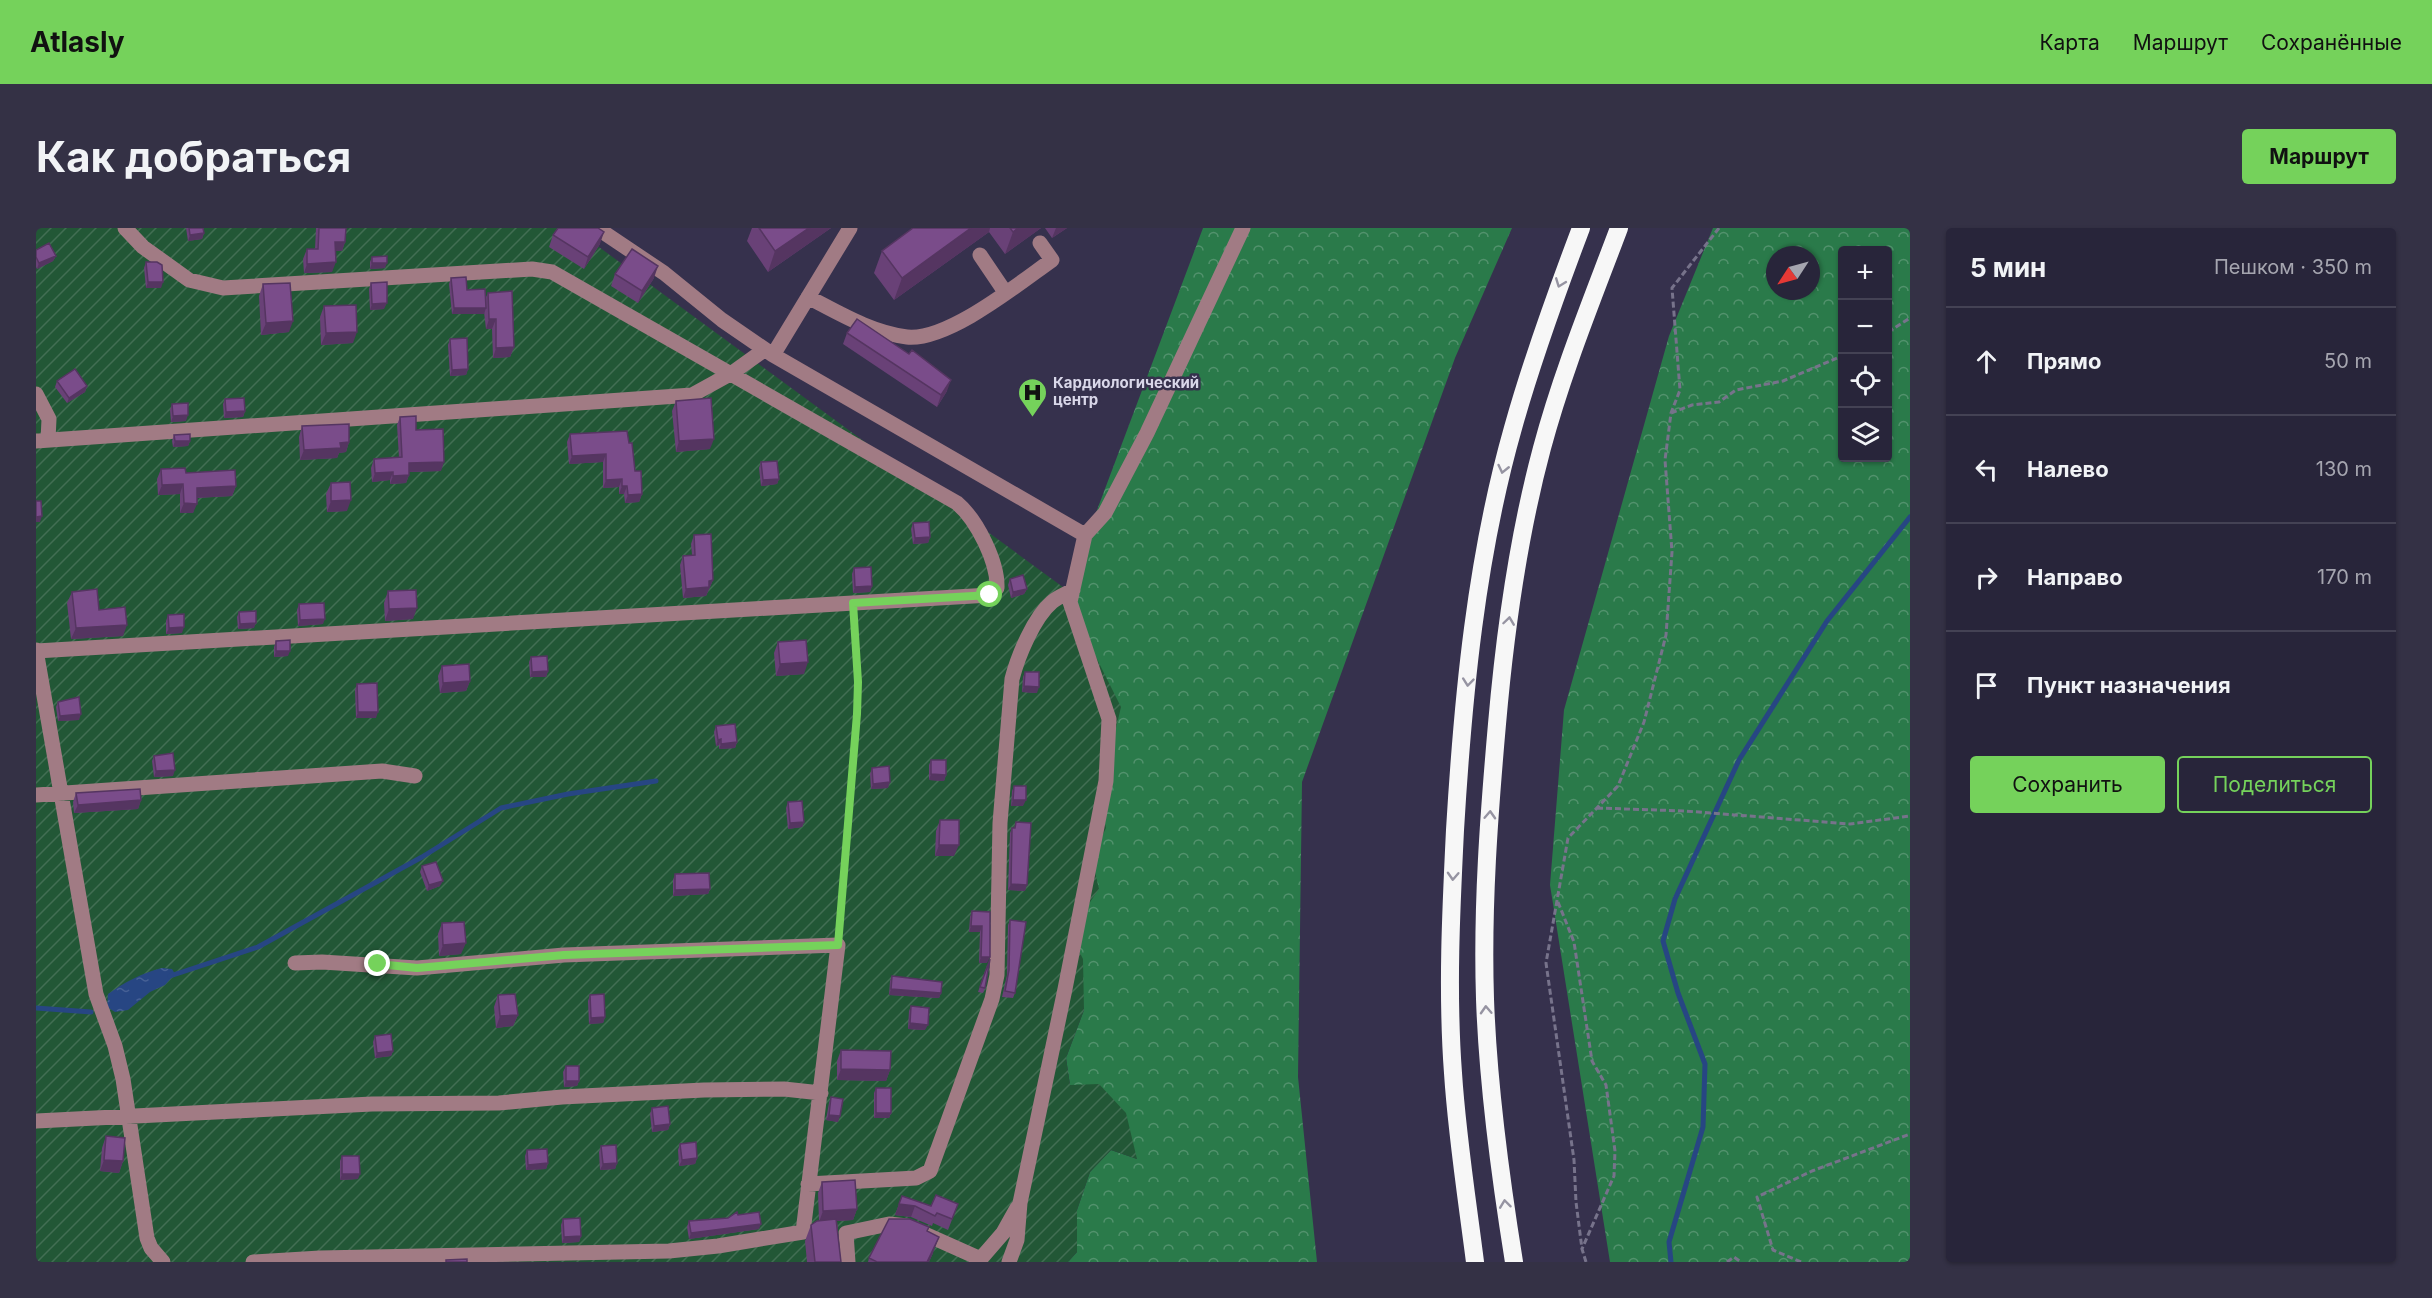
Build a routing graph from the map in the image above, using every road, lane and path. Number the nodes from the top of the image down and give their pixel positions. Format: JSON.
{"nodes":[{"id":1,"x":124,"y":228,"type":"edge"},
{"id":2,"x":597,"y":228,"type":"edge"},
{"id":3,"x":850,"y":228,"type":"edge"},
{"id":4,"x":1243,"y":228,"type":"edge"},
{"id":5,"x":1581,"y":228,"type":"edge"},
{"id":6,"x":1619,"y":228,"type":"edge"},
{"id":7,"x":1719,"y":228,"type":"edge"},
{"id":8,"x":1040,"y":243,"type":"dead end"},
{"id":9,"x":980,"y":255,"type":"dead end"},
{"id":10,"x":1005,"y":292,"type":"junction"},
{"id":11,"x":808,"y":297,"type":"junction"},
{"id":12,"x":1910,"y":318,"type":"edge"},
{"id":13,"x":1892,"y":329,"type":"edge"},
{"id":14,"x":769,"y":352,"type":"junction"},
{"id":15,"x":1838,"y":358,"type":"edge"},
{"id":16,"x":732,"y":373,"type":"junction"},
{"id":17,"x":36,"y":394,"type":"edge"},
{"id":18,"x":1671,"y":414,"type":"junction"},
{"id":19,"x":42,"y":440,"type":"edge"},
{"id":20,"x":1085,"y":536,"type":"junction"},
{"id":21,"x":1073,"y":590,"type":"junction"},
{"id":22,"x":853,"y":603,"type":"junction"},
{"id":23,"x":36,"y":651,"type":"edge"},
{"id":24,"x":415,"y":776,"type":"dead end"},
{"id":25,"x":63,"y":793,"type":"junction"},
{"id":26,"x":36,"y":795,"type":"edge"},
{"id":27,"x":1597,"y":808,"type":"junction"},
{"id":28,"x":1910,"y":816,"type":"edge"},
{"id":29,"x":1557,"y":901,"type":"junction"},
{"id":30,"x":838,"y":945,"type":"junction"},
{"id":31,"x":294,"y":963,"type":"dead end"},
{"id":32,"x":820,"y":1092,"type":"junction"},
{"id":33,"x":130,"y":1117,"type":"junction"},
{"id":34,"x":36,"y":1121,"type":"edge"},
{"id":35,"x":1910,"y":1134,"type":"edge"},
{"id":36,"x":808,"y":1184,"type":"junction"},
{"id":37,"x":1020,"y":1203,"type":"junction"},
{"id":38,"x":1582,"y":1249,"type":"junction"},
{"id":39,"x":980,"y":1260,"type":"edge"},
{"id":40,"x":163,"y":1262,"type":"edge"},
{"id":41,"x":253,"y":1262,"type":"edge"},
{"id":42,"x":848,"y":1262,"type":"edge"},
{"id":43,"x":1009,"y":1262,"type":"edge"},
{"id":44,"x":1475,"y":1262,"type":"edge"},
{"id":45,"x":1514,"y":1262,"type":"edge"},
{"id":46,"x":1586,"y":1262,"type":"edge"},
{"id":47,"x":1727,"y":1262,"type":"edge"},
{"id":48,"x":1741,"y":1262,"type":"edge"},
{"id":49,"x":1802,"y":1262,"type":"edge"}],
"edges":[{"from":1,"to":16,"type":"lane"},
{"from":2,"to":14,"type":"lane"},
{"from":3,"to":11,"type":"lane"},
{"from":4,"to":20,"type":"lane"},
{"from":5,"to":44,"type":"highway","one_way":true},
{"from":45,"to":6,"type":"highway","one_way":true},
{"from":7,"to":18,"type":"path"},
{"from":8,"to":10,"type":"lane"},
{"from":9,"to":10,"type":"lane"},
{"from":10,"to":11,"type":"lane"},
{"from":11,"to":14,"type":"lane"},
{"from":12,"to":13,"type":"path"},
{"from":14,"to":16,"type":"lane"},
{"from":14,"to":20,"type":"lane"},
{"from":15,"to":18,"type":"path"},
{"from":16,"to":19,"type":"lane"},
{"from":16,"to":22,"type":"lane"},
{"from":17,"to":19,"type":"lane"},
{"from":18,"to":27,"type":"path"},
{"from":20,"to":21,"type":"lane"},
{"from":21,"to":36,"type":"lane"},
{"from":21,"to":37,"type":"lane"},
{"from":22,"to":23,"type":"lane"},
{"from":22,"to":30,"type":"path"},
{"from":23,"to":25,"type":"lane"},
{"from":24,"to":25,"type":"lane"},
{"from":25,"to":26,"type":"lane"},
{"from":25,"to":33,"type":"lane"},
{"from":27,"to":28,"type":"path"},
{"from":27,"to":29,"type":"path"},
{"from":29,"to":38,"type":"path"},
{"from":29,"to":38,"type":"path"},
{"from":30,"to":31,"type":"lane"},
{"from":30,"to":32,"type":"lane"},
{"from":32,"to":33,"type":"lane"},
{"from":32,"to":36,"type":"lane"},
{"from":33,"to":34,"type":"lane"},
{"from":33,"to":40,"type":"lane"},
{"from":35,"to":49,"type":"path"},
{"from":36,"to":41,"type":"lane"},
{"from":37,"to":39,"type":"lane"},
{"from":37,"to":43,"type":"lane"},
{"from":38,"to":46,"type":"path"},
{"from":39,"to":42,"type":"lane"},
{"from":47,"to":48,"type":"path"}]}
